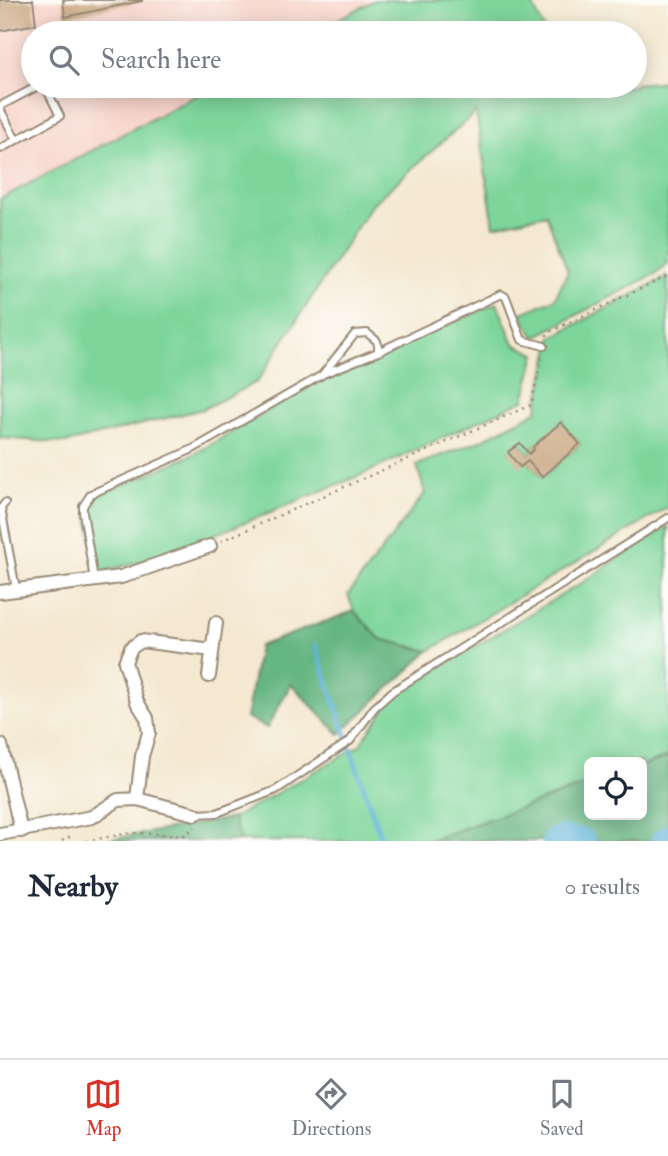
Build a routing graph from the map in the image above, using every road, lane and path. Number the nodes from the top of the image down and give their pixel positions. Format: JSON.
{"nodes":[{"id":1,"x":21,"y":95,"type":"edge"},
{"id":2,"x":51,"y":98,"type":"edge"},
{"id":3,"x":0,"y":107,"type":"edge"},
{"id":4,"x":16,"y":140,"type":"junction"},
{"id":5,"x":0,"y":149,"type":"edge"},
{"id":6,"x":668,"y":276,"type":"edge"},
{"id":7,"x":544,"y":346,"type":"junction"},
{"id":8,"x":378,"y":352,"type":"junction"},
{"id":9,"x":322,"y":375,"type":"junction"},
{"id":10,"x":5,"y":503,"type":"dead end"},
{"id":11,"x":668,"y":518,"type":"edge"},
{"id":12,"x":210,"y":546,"type":"joint"},
{"id":13,"x":94,"y":580,"type":"junction"},
{"id":14,"x":17,"y":590,"type":"junction"},
{"id":15,"x":0,"y":592,"type":"edge"},
{"id":16,"x":216,"y":623,"type":"dead end"},
{"id":17,"x":212,"y":650,"type":"junction"},
{"id":18,"x":209,"y":676,"type":"dead end"},
{"id":19,"x":1,"y":745,"type":"edge"},
{"id":20,"x":23,"y":770,"type":"dead end"},
{"id":21,"x":8,"y":774,"type":"junction"},
{"id":22,"x":138,"y":799,"type":"junction"},
{"id":23,"x":195,"y":814,"type":"junction"},
{"id":24,"x":21,"y":831,"type":"junction"},
{"id":25,"x":0,"y":834,"type":"edge"},
{"id":26,"x":86,"y":841,"type":"edge"}],
"edges":[{"from":1,"to":3,"type":"lane"},
{"from":2,"to":4,"type":"lane"},
{"from":3,"to":4,"type":"lane"},
{"from":4,"to":5,"type":"lane"},
{"from":6,"to":7,"type":"path"},
{"from":7,"to":8,"type":"lane"},
{"from":7,"to":12,"type":"path"},
{"from":8,"to":9,"type":"lane"},
{"from":8,"to":9,"type":"lane"},
{"from":9,"to":13,"type":"lane"},
{"from":10,"to":14,"type":"lane"},
{"from":11,"to":23,"type":"lane"},
{"from":12,"to":13,"type":"street"},
{"from":13,"to":14,"type":"street"},
{"from":14,"to":15,"type":"street"},
{"from":16,"to":17,"type":"street"},
{"from":17,"to":18,"type":"street"},
{"from":17,"to":22,"type":"street"},
{"from":19,"to":21,"type":"street"},
{"from":20,"to":21,"type":"street"},
{"from":21,"to":24,"type":"street"},
{"from":22,"to":23,"type":"street"},
{"from":22,"to":24,"type":"street"},
{"from":23,"to":26,"type":"path"},
{"from":24,"to":25,"type":"street"}]}
